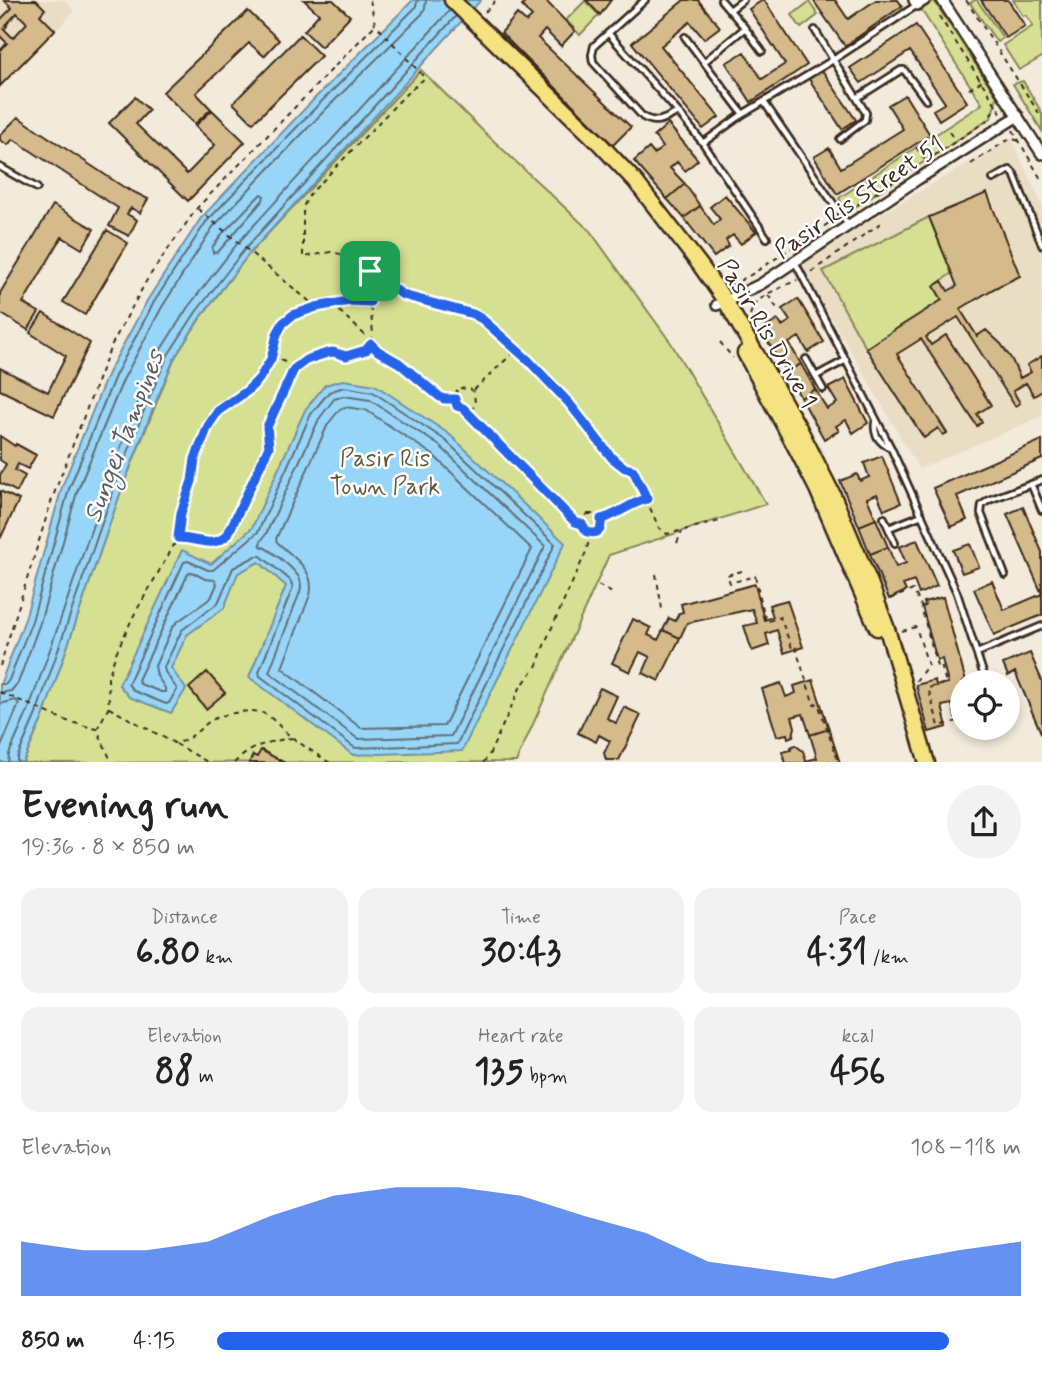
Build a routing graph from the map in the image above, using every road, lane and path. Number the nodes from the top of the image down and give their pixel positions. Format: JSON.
{"nodes":[{"id":1,"x":370,"y":0,"type":"edge"},
{"id":2,"x":443,"y":0,"type":"edge"},
{"id":3,"x":452,"y":0,"type":"edge"},
{"id":4,"x":496,"y":0,"type":"edge"},
{"id":5,"x":645,"y":0,"type":"edge"},
{"id":6,"x":721,"y":0,"type":"edge"},
{"id":7,"x":743,"y":0,"type":"edge"},
{"id":8,"x":942,"y":0,"type":"edge"},
{"id":9,"x":966,"y":0,"type":"edge"},
{"id":10,"x":919,"y":2,"type":"edge"},
{"id":11,"x":730,"y":10,"type":"junction"},
{"id":12,"x":936,"y":12,"type":"dead end"},
{"id":13,"x":475,"y":23,"type":"junction"},
{"id":14,"x":375,"y":24,"type":"junction"},
{"id":15,"x":745,"y":28,"type":"junction"},
{"id":16,"x":815,"y":30,"type":"dead end"},
{"id":17,"x":608,"y":33,"type":"junction"},
{"id":18,"x":685,"y":37,"type":"dead end"},
{"id":19,"x":762,"y":51,"type":"dead end"},
{"id":20,"x":833,"y":60,"type":"junction"},
{"id":21,"x":704,"y":62,"type":"junction"},
{"id":22,"x":981,"y":82,"type":"junction"},
{"id":23,"x":969,"y":89,"type":"dead end"},
{"id":24,"x":857,"y":98,"type":"junction"},
{"id":25,"x":926,"y":100,"type":"dead end"},
{"id":26,"x":764,"y":102,"type":"junction"},
{"id":27,"x":996,"y":105,"type":"junction"},
{"id":28,"x":678,"y":111,"type":"junction"},
{"id":29,"x":743,"y":114,"type":"junction"},
{"id":30,"x":1018,"y":116,"type":"junction"},
{"id":31,"x":1042,"y":118,"type":"edge"},
{"id":32,"x":1007,"y":123,"type":"junction"},
{"id":33,"x":949,"y":132,"type":"dead end"},
{"id":34,"x":840,"y":138,"type":"dead end"},
{"id":35,"x":956,"y":141,"type":"junction"},
{"id":36,"x":1020,"y":142,"type":"junction"},
{"id":37,"x":704,"y":143,"type":"junction"},
{"id":38,"x":916,"y":147,"type":"dead end"},
{"id":39,"x":1042,"y":154,"type":"edge"},
{"id":40,"x":926,"y":161,"type":"junction"},
{"id":41,"x":971,"y":163,"type":"dead end"},
{"id":42,"x":919,"y":166,"type":"dead end"},
{"id":43,"x":0,"y":167,"type":"edge"},
{"id":44,"x":902,"y":177,"type":"dead end"},
{"id":45,"x":993,"y":178,"type":"dead end"},
{"id":46,"x":1042,"y":181,"type":"edge"},
{"id":47,"x":37,"y":188,"type":"dead end"},
{"id":48,"x":855,"y":192,"type":"dead end"},
{"id":49,"x":862,"y":201,"type":"junction"},
{"id":50,"x":197,"y":208,"type":"junction"},
{"id":51,"x":841,"y":215,"type":"junction"},
{"id":52,"x":881,"y":223,"type":"dead end"},
{"id":53,"x":848,"y":226,"type":"junction"},
{"id":54,"x":767,"y":238,"type":"dead end"},
{"id":55,"x":1042,"y":245,"type":"edge"},
{"id":56,"x":795,"y":262,"type":"junction"},
{"id":57,"x":370,"y":271,"type":"junction"},
{"id":58,"x":754,"y":273,"type":"dead end"},
{"id":59,"x":803,"y":277,"type":"junction"},
{"id":60,"x":767,"y":294,"type":"junction"},
{"id":61,"x":370,"y":302,"type":"junction"},
{"id":62,"x":331,"y":303,"type":"junction"},
{"id":63,"x":722,"y":304,"type":"junction"},
{"id":64,"x":316,"y":307,"type":"junction"},
{"id":65,"x":779,"y":311,"type":"dead end"},
{"id":66,"x":748,"y":319,"type":"dead end"},
{"id":67,"x":371,"y":344,"type":"junction"},
{"id":68,"x":517,"y":349,"type":"junction"},
{"id":69,"x":273,"y":353,"type":"junction"},
{"id":70,"x":806,"y":359,"type":"dead end"},
{"id":71,"x":846,"y":359,"type":"junction"},
{"id":72,"x":294,"y":369,"type":"junction"},
{"id":73,"x":816,"y":377,"type":"junction"},
{"id":74,"x":823,"y":389,"type":"dead end"},
{"id":75,"x":473,"y":390,"type":"junction"},
{"id":76,"x":455,"y":399,"type":"junction"},
{"id":77,"x":463,"y":408,"type":"junction"},
{"id":78,"x":1042,"y":480,"type":"edge"},
{"id":79,"x":1031,"y":484,"type":"junction"},
{"id":80,"x":647,"y":499,"type":"junction"},
{"id":81,"x":1042,"y":510,"type":"edge"},
{"id":82,"x":922,"y":515,"type":"junction"},
{"id":83,"x":884,"y":518,"type":"dead end"},
{"id":84,"x":601,"y":519,"type":"junction"},
{"id":85,"x":720,"y":521,"type":"dead end"},
{"id":86,"x":582,"y":524,"type":"junction"},
{"id":87,"x":889,"y":528,"type":"junction"},
{"id":88,"x":682,"y":530,"type":"junction"},
{"id":89,"x":591,"y":533,"type":"junction"},
{"id":90,"x":178,"y":538,"type":"junction"},
{"id":91,"x":677,"y":543,"type":"dead end"},
{"id":92,"x":895,"y":543,"type":"dead end"},
{"id":93,"x":742,"y":571,"type":"dead end"},
{"id":94,"x":656,"y":574,"type":"dead end"},
{"id":95,"x":1005,"y":575,"type":"dead end"},
{"id":96,"x":598,"y":585,"type":"dead end"},
{"id":97,"x":612,"y":593,"type":"dead end"},
{"id":98,"x":888,"y":600,"type":"dead end"},
{"id":99,"x":662,"y":610,"type":"dead end"},
{"id":100,"x":1042,"y":627,"type":"edge"},
{"id":101,"x":898,"y":632,"type":"dead end"},
{"id":102,"x":977,"y":653,"type":"junction"},
{"id":103,"x":928,"y":664,"type":"dead end"},
{"id":104,"x":0,"y":666,"type":"edge"},
{"id":105,"x":982,"y":670,"type":"edge"},
{"id":106,"x":0,"y":692,"type":"edge"},
{"id":107,"x":108,"y":708,"type":"junction"},
{"id":108,"x":950,"y":723,"type":"edge"},
{"id":109,"x":97,"y":729,"type":"junction"},
{"id":110,"x":293,"y":738,"type":"junction"},
{"id":111,"x":174,"y":743,"type":"junction"},
{"id":112,"x":112,"y":762,"type":"edge"},
{"id":113,"x":209,"y":762,"type":"edge"},
{"id":114,"x":234,"y":762,"type":"edge"},
{"id":115,"x":330,"y":762,"type":"edge"},
{"id":116,"x":483,"y":762,"type":"edge"},
{"id":117,"x":825,"y":762,"type":"edge"},
{"id":118,"x":917,"y":762,"type":"edge"},
{"id":119,"x":927,"y":762,"type":"edge"}],
"edges":[{"from":1,"to":14,"type":"path"},
{"from":2,"to":13,"type":"main road","name":"Pasir Ris Drive 1"},
{"from":3,"to":13,"type":"main road","name":"Pasir Ris Drive 1"},
{"from":4,"to":13,"type":"path"},
{"from":5,"to":17,"type":"lane"},
{"from":6,"to":11,"type":"lane"},
{"from":7,"to":11,"type":"lane"},
{"from":8,"to":30,"type":"street"},
{"from":9,"to":31,"type":"path"},
{"from":10,"to":20,"type":"lane"},
{"from":11,"to":15,"type":"lane"},
{"from":12,"to":22,"type":"path"},
{"from":13,"to":63,"type":"main road","name":"Pasir Ris Drive 1"},
{"from":14,"to":50,"type":"path"},
{"from":14,"to":57,"type":"path"},
{"from":15,"to":19,"type":"lane"},
{"from":15,"to":21,"type":"lane"},
{"from":16,"to":20,"type":"lane"},
{"from":17,"to":28,"type":"lane"},
{"from":17,"to":28,"type":"lane"},
{"from":18,"to":21,"type":"lane"},
{"from":20,"to":24,"type":"lane"},
{"from":20,"to":26,"type":"lane"},
{"from":21,"to":29,"type":"lane"},
{"from":22,"to":23,"type":"path"},
{"from":22,"to":27,"type":"path"},
{"from":24,"to":25,"type":"lane"},
{"from":24,"to":34,"type":"lane"},
{"from":26,"to":29,"type":"lane"},
{"from":26,"to":51,"type":"lane"},
{"from":27,"to":32,"type":"path"},
{"from":27,"to":35,"type":"path"},
{"from":28,"to":37,"type":"lane"},
{"from":29,"to":37,"type":"lane"},
{"from":30,"to":32,"type":"street","name":"Pasir Ris Street 51"},
{"from":30,"to":39,"type":"street"},
{"from":32,"to":36,"type":"path"},
{"from":32,"to":53,"type":"street","name":"Pasir Ris Street 51"},
{"from":33,"to":35,"type":"path"},
{"from":35,"to":40,"type":"path"},
{"from":36,"to":41,"type":"path"},
{"from":36,"to":46,"type":"path"},
{"from":37,"to":54,"type":"lane"},
{"from":38,"to":40,"type":"path"},
{"from":40,"to":42,"type":"path"},
{"from":43,"to":47,"type":"lane"},
{"from":44,"to":49,"type":"path"},
{"from":45,"to":55,"type":"lane"},
{"from":48,"to":49,"type":"path"},
{"from":49,"to":51,"type":"path"},
{"from":50,"to":64,"type":"path"},
{"from":50,"to":104,"type":"path"},
{"from":51,"to":53,"type":"lane"},
{"from":51,"to":58,"type":"path"},
{"from":52,"to":59,"type":"path"},
{"from":53,"to":56,"type":"street","name":"Pasir Ris Street 51"},
{"from":56,"to":59,"type":"lane"},
{"from":56,"to":63,"type":"street","name":"Pasir Ris Street 51"},
{"from":57,"to":61,"type":"path"},
{"from":57,"to":68,"type":"path"},
{"from":59,"to":60,"type":"path"},
{"from":59,"to":71,"type":"lane"},
{"from":60,"to":65,"type":"path"},
{"from":60,"to":66,"type":"path"},
{"from":61,"to":62,"type":"path"},
{"from":61,"to":67,"type":"path"},
{"from":62,"to":64,"type":"path"},
{"from":62,"to":67,"type":"path"},
{"from":63,"to":118,"type":"main road","name":"Pasir Ris Drive 1"},
{"from":63,"to":119,"type":"main road","name":"Pasir Ris Drive 1"},
{"from":64,"to":69,"type":"path"},
{"from":67,"to":72,"type":"path"},
{"from":67,"to":76,"type":"path"},
{"from":68,"to":75,"type":"path"},
{"from":68,"to":80,"type":"path"},
{"from":69,"to":72,"type":"path"},
{"from":69,"to":90,"type":"path"},
{"from":70,"to":73,"type":"lane"},
{"from":71,"to":73,"type":"lane"},
{"from":71,"to":82,"type":"lane"},
{"from":72,"to":90,"type":"path"},
{"from":73,"to":74,"type":"lane"},
{"from":75,"to":76,"type":"path"},
{"from":75,"to":77,"type":"path"},
{"from":76,"to":77,"type":"path"},
{"from":77,"to":86,"type":"path"},
{"from":78,"to":79,"type":"lane"},
{"from":79,"to":81,"type":"lane"},
{"from":79,"to":95,"type":"lane"},
{"from":80,"to":84,"type":"path"},
{"from":80,"to":88,"type":"path"},
{"from":82,"to":87,"type":"lane"},
{"from":82,"to":102,"type":"lane"},
{"from":83,"to":87,"type":"lane"},
{"from":84,"to":86,"type":"path"},
{"from":84,"to":89,"type":"path"},
{"from":85,"to":88,"type":"path"},
{"from":86,"to":89,"type":"path"},
{"from":87,"to":92,"type":"lane"},
{"from":88,"to":91,"type":"path"},
{"from":89,"to":116,"type":"path"},
{"from":90,"to":107,"type":"path"},
{"from":93,"to":117,"type":"path"},
{"from":94,"to":99,"type":"path"},
{"from":96,"to":97,"type":"path"},
{"from":98,"to":108,"type":"path"},
{"from":100,"to":102,"type":"lane"},
{"from":101,"to":103,"type":"path"},
{"from":102,"to":105,"type":"lane"},
{"from":106,"to":109,"type":"path"},
{"from":107,"to":109,"type":"path"},
{"from":107,"to":111,"type":"path"},
{"from":109,"to":112,"type":"path"},
{"from":110,"to":111,"type":"path"},
{"from":110,"to":114,"type":"path"},
{"from":110,"to":115,"type":"path"},
{"from":111,"to":113,"type":"path"}]}
